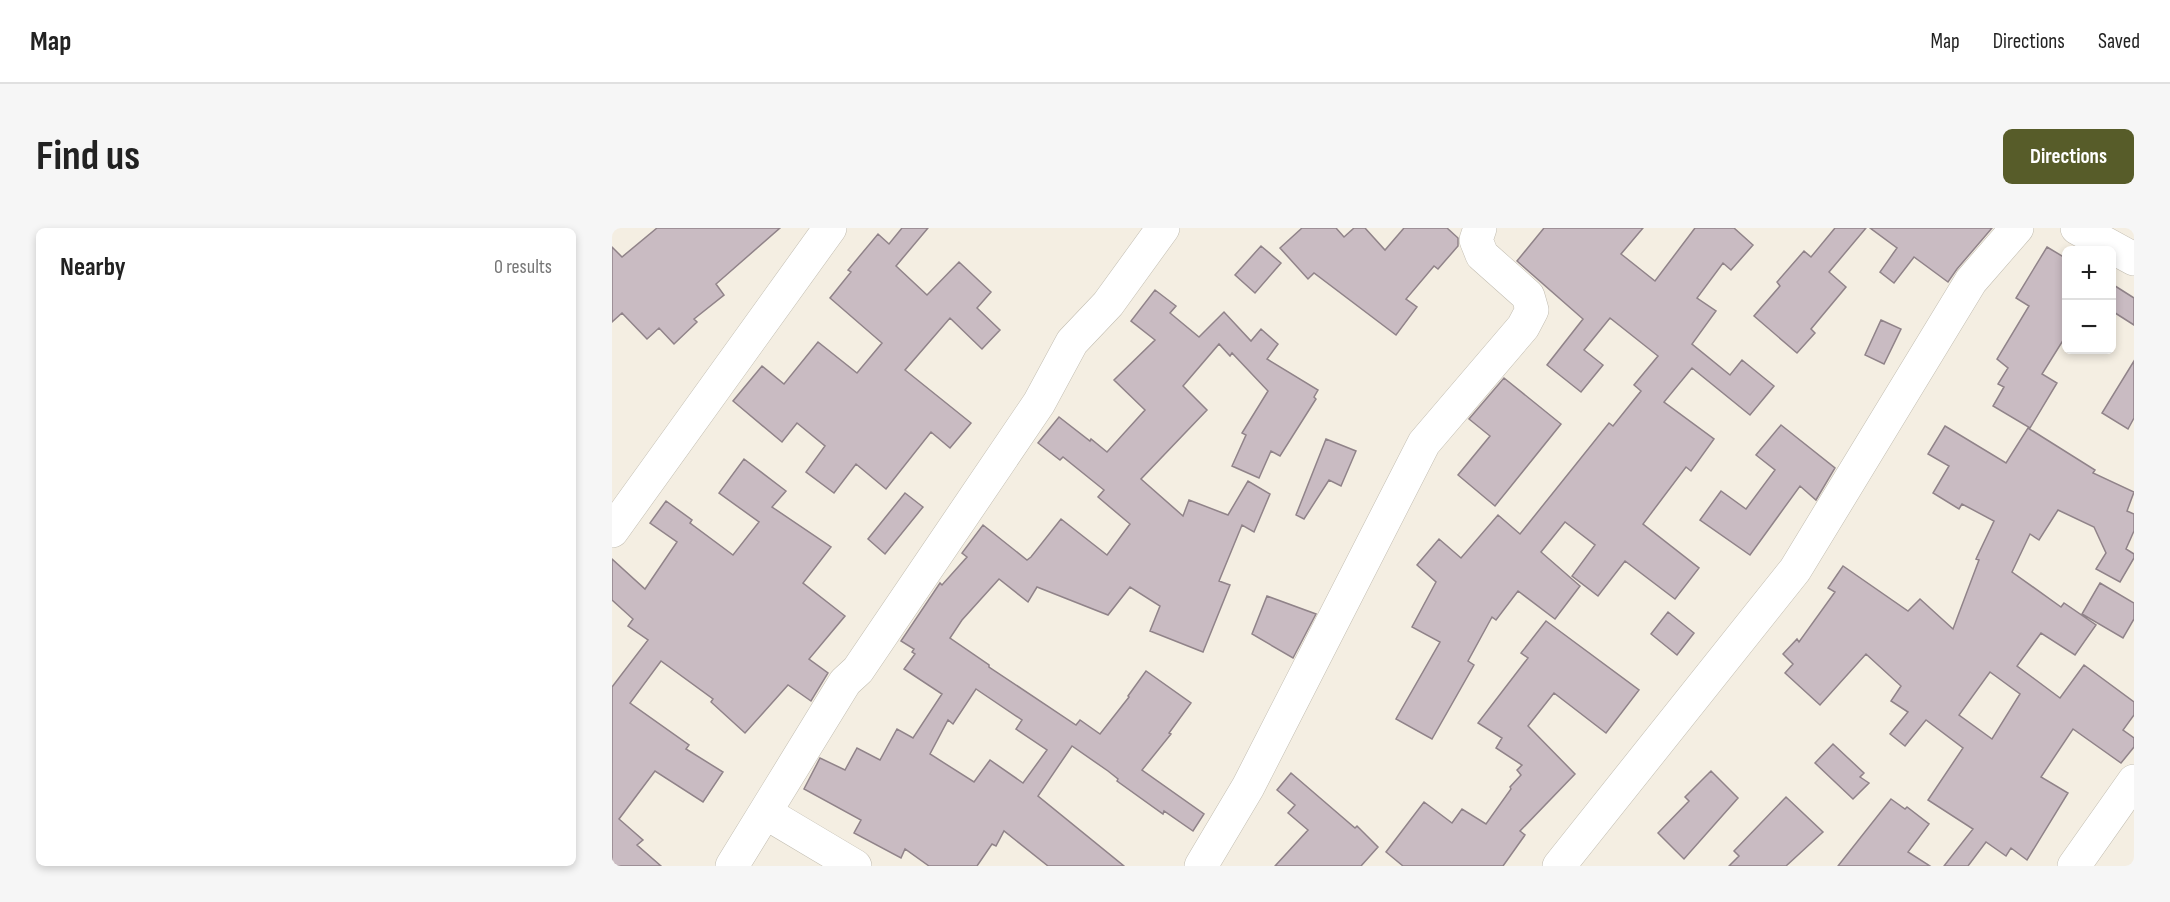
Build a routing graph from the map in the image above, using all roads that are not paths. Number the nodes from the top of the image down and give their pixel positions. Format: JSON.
{"nodes":[{"id":1,"x":830,"y":228,"type":"edge"},
{"id":2,"x":1163,"y":228,"type":"edge"},
{"id":3,"x":1480,"y":228,"type":"edge"},
{"id":4,"x":2017,"y":228,"type":"edge"},
{"id":5,"x":2077,"y":228,"type":"edge"},
{"id":6,"x":2134,"y":259,"type":"edge"},
{"id":7,"x":612,"y":531,"type":"edge"},
{"id":8,"x":2134,"y":781,"type":"edge"},
{"id":9,"x":766,"y":813,"type":"junction"},
{"id":10,"x":732,"y":866,"type":"edge"},
{"id":11,"x":855,"y":866,"type":"edge"},
{"id":12,"x":1201,"y":866,"type":"edge"},
{"id":13,"x":1559,"y":866,"type":"edge"},
{"id":14,"x":2074,"y":866,"type":"edge"}],
"edges":[{"from":1,"to":7,"type":"street"},
{"from":2,"to":9,"type":"street"},
{"from":3,"to":12,"type":"street"},
{"from":4,"to":13,"type":"street"},
{"from":5,"to":6,"type":"street"},
{"from":8,"to":14,"type":"street"},
{"from":9,"to":10,"type":"street"},
{"from":9,"to":11,"type":"street"}]}
